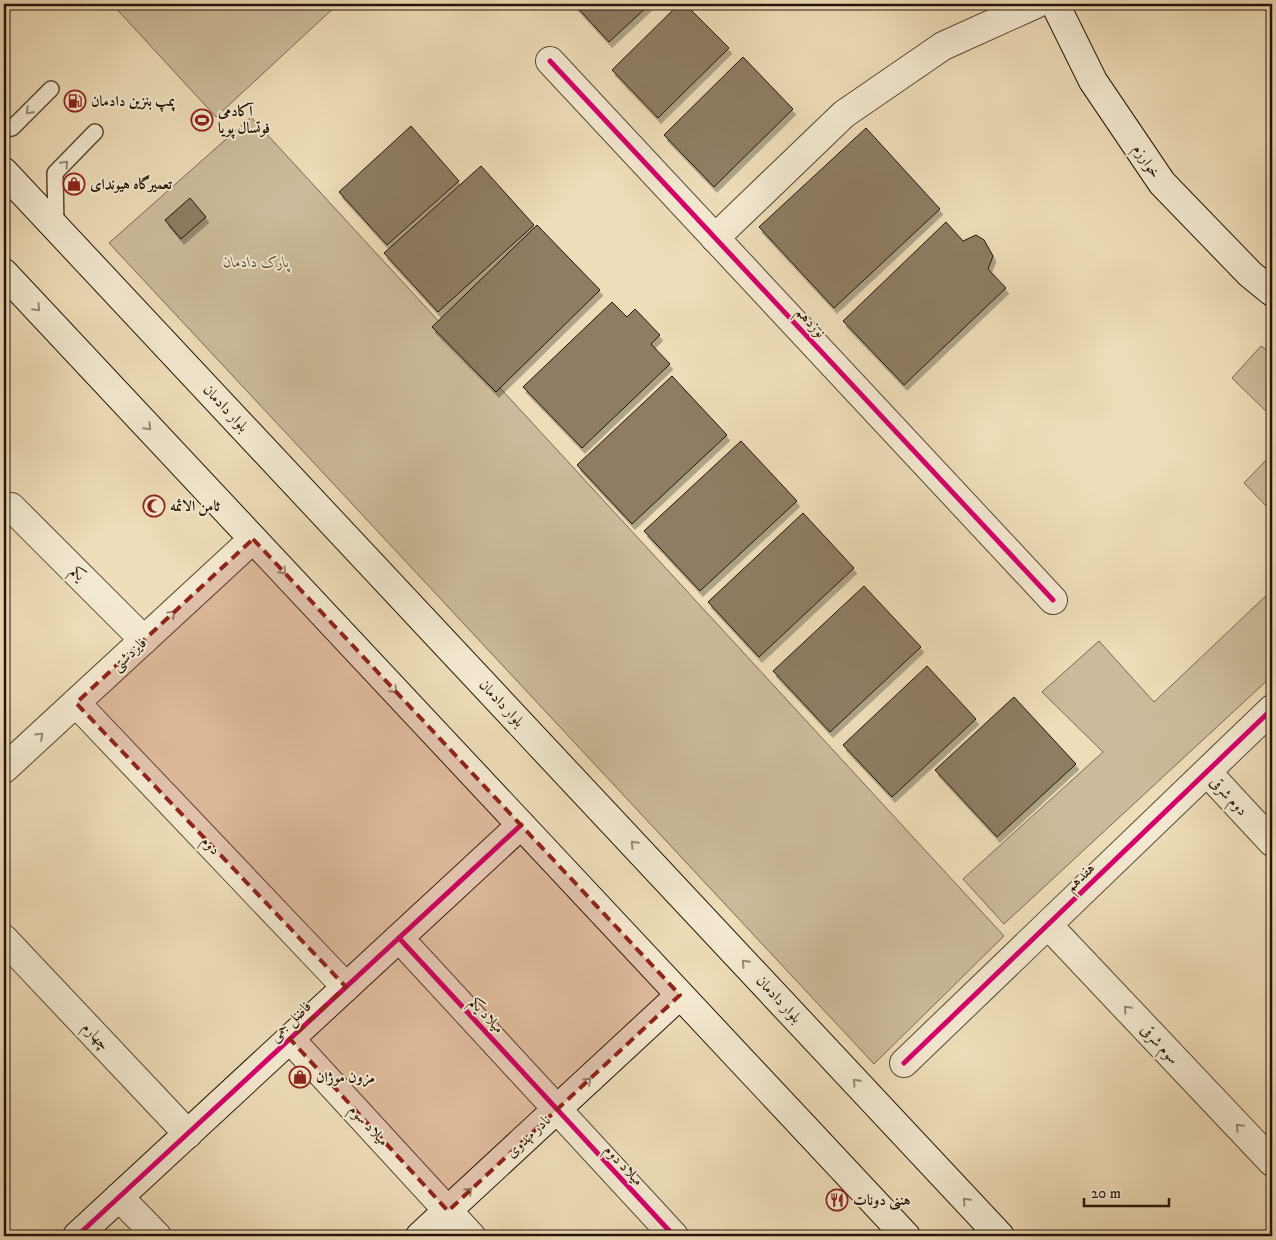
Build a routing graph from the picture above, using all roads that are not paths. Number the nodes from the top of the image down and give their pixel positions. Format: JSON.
{"nodes":[{"id":1,"x":1036,"y":4,"type":"edge"},
{"id":2,"x":1055,"y":4,"type":"edge"},
{"id":3,"x":550,"y":61,"type":"dead end"},
{"id":4,"x":51,"y":89,"type":"dead end"},
{"id":5,"x":4,"y":129,"type":"edge"},
{"id":6,"x":95,"y":132,"type":"dead end"},
{"id":7,"x":4,"y":172,"type":"edge"},
{"id":8,"x":56,"y":226,"type":"junction"},
{"id":9,"x":715,"y":238,"type":"junction"},
{"id":10,"x":4,"y":273,"type":"edge"},
{"id":11,"x":1272,"y":292,"type":"edge"},
{"id":12,"x":11,"y":506,"type":"dead end"},
{"id":13,"x":253,"y":539,"type":"junction"},
{"id":14,"x":1053,"y":600,"type":"dead end"},
{"id":15,"x":144,"y":640,"type":"junction"},
{"id":16,"x":76,"y":703,"type":"junction"},
{"id":17,"x":1272,"y":709,"type":"edge"},
{"id":18,"x":4,"y":770,"type":"edge"},
{"id":19,"x":1207,"y":772,"type":"junction"},
{"id":20,"x":521,"y":824,"type":"junction"},
{"id":21,"x":1272,"y":842,"type":"edge"},
{"id":22,"x":1048,"y":925,"type":"junction"},
{"id":23,"x":399,"y":938,"type":"junction"},
{"id":24,"x":4,"y":939,"type":"edge"},
{"id":25,"x":346,"y":987,"type":"junction"},
{"id":26,"x":680,"y":995,"type":"junction"},
{"id":27,"x":290,"y":1038,"type":"junction"},
{"id":28,"x":904,"y":1063,"type":"dead end"},
{"id":29,"x":557,"y":1110,"type":"junction"},
{"id":30,"x":188,"y":1134,"type":"junction"},
{"id":31,"x":1272,"y":1162,"type":"edge"},
{"id":32,"x":120,"y":1197,"type":"junction"},
{"id":33,"x":448,"y":1210,"type":"junction"},
{"id":34,"x":77,"y":1236,"type":"edge"},
{"id":35,"x":157,"y":1236,"type":"edge"},
{"id":36,"x":420,"y":1236,"type":"edge"},
{"id":37,"x":471,"y":1236,"type":"edge"},
{"id":38,"x":674,"y":1236,"type":"edge"},
{"id":39,"x":906,"y":1236,"type":"edge"},
{"id":40,"x":1000,"y":1236,"type":"edge"}],
"edges":[{"from":1,"to":9,"type":"street"},
{"from":2,"to":11,"type":"street","name":"خوارزم"},
{"from":3,"to":9,"type":"street","name":"نوزدهم"},
{"from":4,"to":5,"type":"lane","one_way":true},
{"from":8,"to":6,"type":"lane","one_way":true},
{"from":7,"to":8,"type":"street","name":"بلوار دادمان"},
{"from":40,"to":8,"type":"street","name":"بلوار دادمان","one_way":true},
{"from":9,"to":14,"type":"street","name":"نوزدهم"},
{"from":10,"to":13,"type":"street","one_way":true},
{"from":12,"to":15,"type":"street","name":"یکم"},
{"from":15,"to":13,"type":"street","name":"فایزدشتی","one_way":true},
{"from":13,"to":20,"type":"street","one_way":true},
{"from":15,"to":16,"type":"street","name":"فایزدشتی"},
{"from":18,"to":16,"type":"street","name":"فایزدشتی","one_way":true},
{"from":16,"to":25,"type":"street","name":"دوم"},
{"from":17,"to":19,"type":"street","name":"هفدهم"},
{"from":19,"to":21,"type":"street","name":"دوم شرقی"},
{"from":19,"to":22,"type":"street","name":"هفدهم"},
{"from":20,"to":23,"type":"street","name":"فاضل جمی"},
{"from":20,"to":26,"type":"street"},
{"from":22,"to":28,"type":"street","name":"هفدهم"},
{"from":31,"to":22,"type":"street","name":"سوم شرقی","one_way":true},
{"from":23,"to":25,"type":"street","name":"فاضل جمی"},
{"from":23,"to":29,"type":"street","name":"میلاد یکم"},
{"from":24,"to":30,"type":"street","name":"چهارم"},
{"from":25,"to":27,"type":"street","name":"فاضل جمی"},
{"from":29,"to":26,"type":"street","name":"نادر مهدوی","one_way":true},
{"from":26,"to":39,"type":"street"},
{"from":27,"to":30,"type":"street","name":"فاضل جمی"},
{"from":27,"to":33,"type":"street","name":"میلاد سوم"},
{"from":33,"to":29,"type":"street","name":"نادر مهدوی","one_way":true},
{"from":29,"to":38,"type":"street","name":"میلاد دوم"},
{"from":30,"to":32,"type":"street","name":"فاضل جمی"},
{"from":32,"to":34,"type":"street","name":"فاضل جمی"},
{"from":32,"to":35,"type":"street"},
{"from":33,"to":36,"type":"street","name":"نادر مهدوی"},
{"from":33,"to":37,"type":"street","name":"میلاد سوم"}]}
